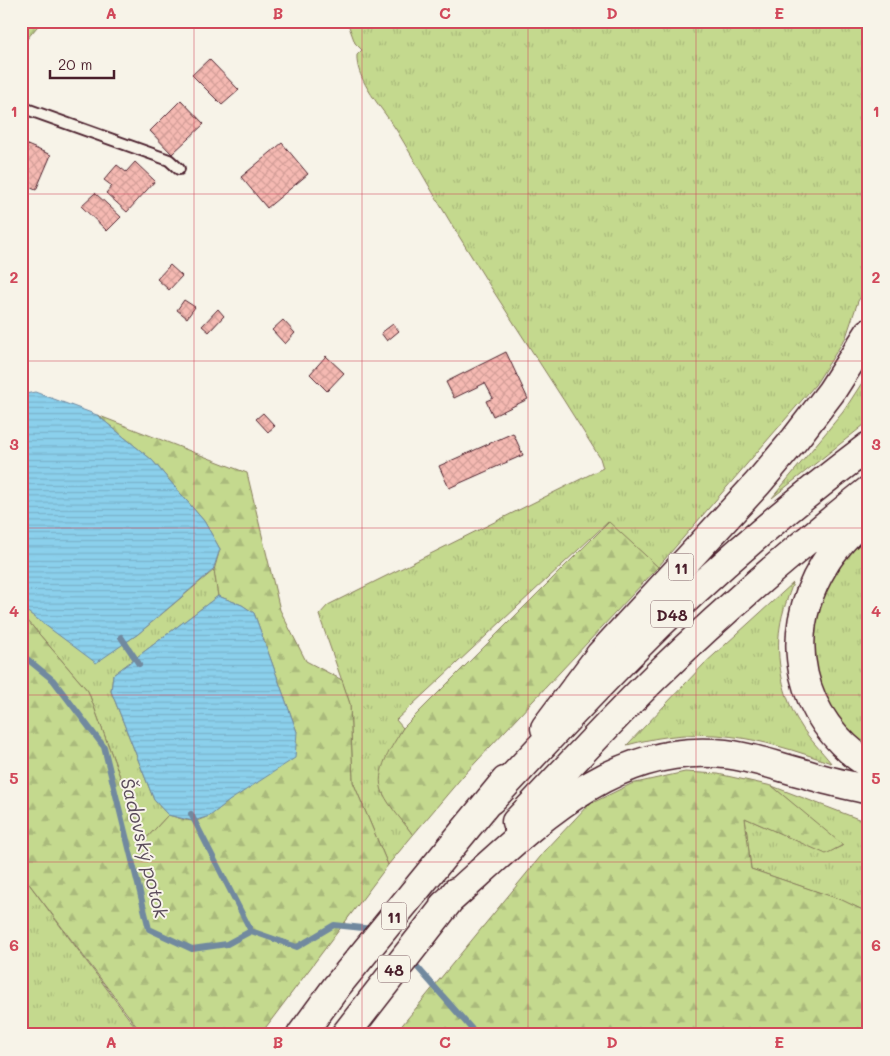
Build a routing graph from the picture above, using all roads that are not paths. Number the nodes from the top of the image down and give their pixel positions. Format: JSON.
{"nodes":[{"id":1,"x":21,"y":107,"type":"edge"},
{"id":2,"x":179,"y":169,"type":"dead end"},
{"id":3,"x":869,"y":333,"type":"edge"},
{"id":4,"x":869,"y":446,"type":"edge"},
{"id":5,"x":869,"y":490,"type":"edge"},
{"id":6,"x":869,"y":513,"type":"edge"},
{"id":7,"x":869,"y":765,"type":"edge"},
{"id":8,"x":869,"y":790,"type":"edge"},
{"id":9,"x":491,"y":800,"type":"junction"},
{"id":10,"x":521,"y":827,"type":"junction"},
{"id":11,"x":301,"y":1035,"type":"edge"},
{"id":12,"x":345,"y":1035,"type":"edge"}],
"edges":[{"from":1,"to":2,"type":"lane"},
{"from":3,"to":9,"type":"highway","number":"11"},
{"from":4,"to":9,"type":"highway","number":"D48"},
{"from":5,"to":10,"type":"highway","number":"D48"},
{"from":6,"to":7,"type":"highway"},
{"from":8,"to":10,"type":"highway"},
{"from":9,"to":11,"type":"highway","number":"11"},
{"from":10,"to":12,"type":"highway","number":"48"}]}
